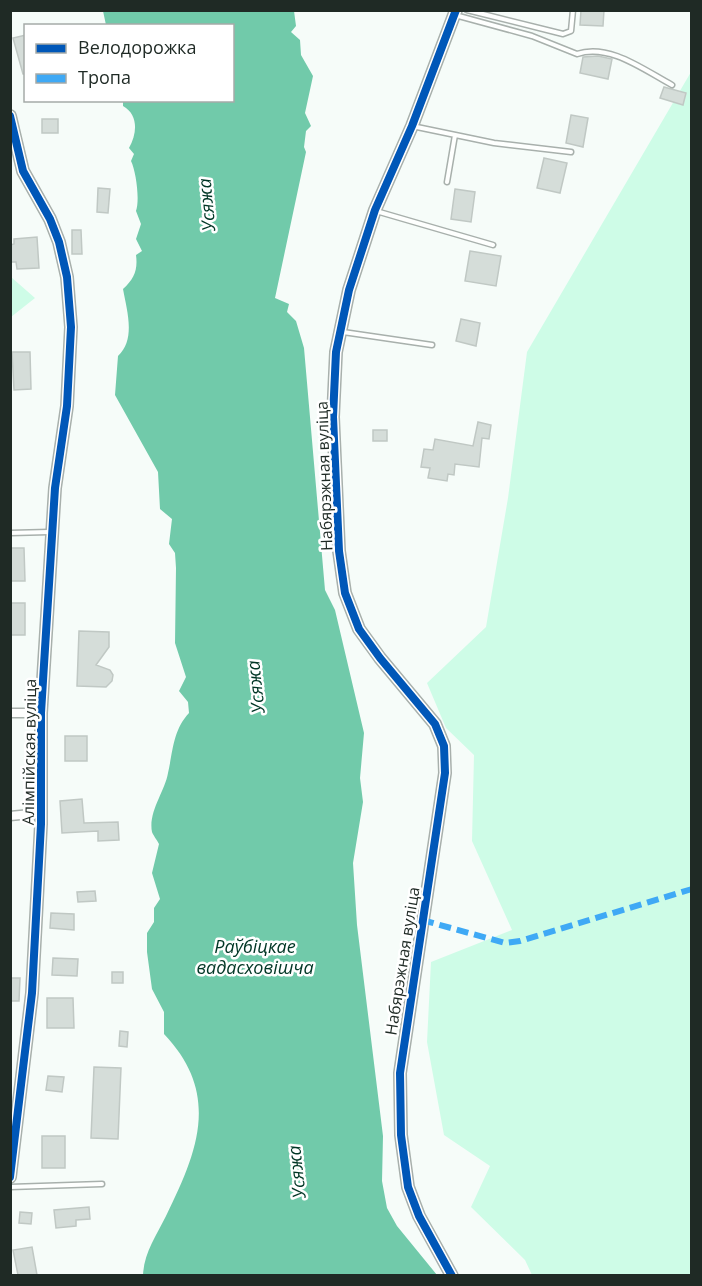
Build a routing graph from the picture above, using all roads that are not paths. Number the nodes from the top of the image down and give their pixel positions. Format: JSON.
{"nodes":[{"id":1,"x":467,"y":10,"type":"edge"},
{"id":2,"x":573,"y":10,"type":"edge"},
{"id":3,"x":455,"y":13,"type":"edge"},
{"id":4,"x":672,"y":85,"type":"dead end"},
{"id":5,"x":10,"y":116,"type":"edge"},
{"id":6,"x":412,"y":126,"type":"junction"},
{"id":7,"x":455,"y":135,"type":"junction"},
{"id":8,"x":571,"y":152,"type":"dead end"},
{"id":9,"x":447,"y":182,"type":"dead end"},
{"id":10,"x":375,"y":210,"type":"junction"},
{"id":11,"x":493,"y":245,"type":"dead end"},
{"id":12,"x":339,"y":332,"type":"junction"},
{"id":13,"x":432,"y":345,"type":"dead end"},
{"id":14,"x":53,"y":532,"type":"junction"},
{"id":15,"x":10,"y":533,"type":"edge"},
{"id":16,"x":10,"y":713,"type":"edge"},
{"id":17,"x":41,"y":713,"type":"junction"},
{"id":18,"x":41,"y":813,"type":"junction"},
{"id":19,"x":10,"y":816,"type":"edge"},
{"id":20,"x":12,"y":1153,"type":"edge"},
{"id":21,"x":10,"y":1177,"type":"edge"},
{"id":22,"x":102,"y":1184,"type":"dead end"},
{"id":23,"x":10,"y":1187,"type":"edge"},
{"id":24,"x":452,"y":1275,"type":"edge"}],
"edges":[{"from":1,"to":2,"type":"lane"},
{"from":3,"to":4,"type":"lane"},
{"from":3,"to":6,"type":"street","name":"Набярэжная вуліца"},
{"from":5,"to":14,"type":"street","name":"Алімпійская вуліца"},
{"from":6,"to":7,"type":"lane"},
{"from":6,"to":10,"type":"street","name":"Набярэжная вуліца"},
{"from":7,"to":8,"type":"lane"},
{"from":7,"to":9,"type":"lane"},
{"from":10,"to":11,"type":"lane"},
{"from":10,"to":12,"type":"street","name":"Набярэжная вуліца"},
{"from":12,"to":13,"type":"lane"},
{"from":12,"to":24,"type":"street","name":"Набярэжная вуліца"},
{"from":14,"to":15,"type":"lane"},
{"from":14,"to":17,"type":"street","name":"Алімпійская вуліца"},
{"from":16,"to":17,"type":"street"},
{"from":17,"to":18,"type":"street","name":"Алімпійская вуліца"},
{"from":18,"to":19,"type":"street"},
{"from":18,"to":20,"type":"street","name":"Алімпійская вуліца"},
{"from":20,"to":21,"type":"street","name":"Алімпійская вуліца"},
{"from":22,"to":23,"type":"lane"}]}
